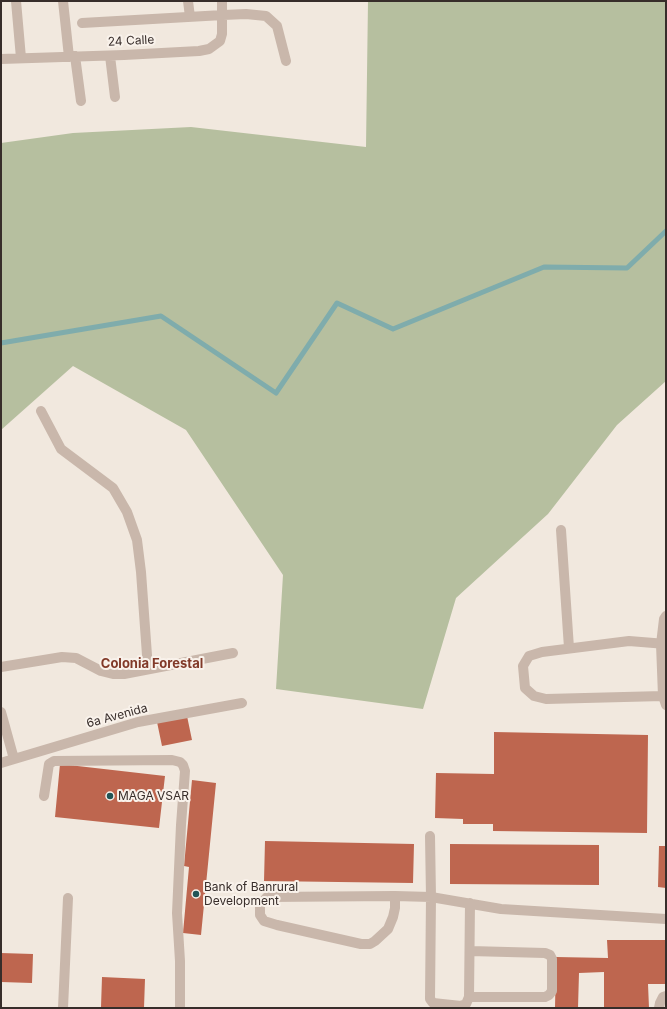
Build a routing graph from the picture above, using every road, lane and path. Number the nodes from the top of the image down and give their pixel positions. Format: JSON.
{"nodes":[{"id":1,"x":16,"y":1,"type":"edge"},
{"id":2,"x":63,"y":1,"type":"edge"},
{"id":3,"x":188,"y":1,"type":"edge"},
{"id":4,"x":222,"y":1,"type":"edge"},
{"id":5,"x":223,"y":14,"type":"junction"},
{"id":6,"x":190,"y":17,"type":"junction"},
{"id":7,"x":82,"y":23,"type":"dead end"},
{"id":8,"x":72,"y":56,"type":"junction"},
{"id":9,"x":110,"y":56,"type":"junction"},
{"id":10,"x":21,"y":58,"type":"junction"},
{"id":11,"x":1,"y":59,"type":"edge"},
{"id":12,"x":286,"y":61,"type":"dead end"},
{"id":13,"x":115,"y":97,"type":"dead end"},
{"id":14,"x":81,"y":101,"type":"dead end"},
{"id":15,"x":42,"y":411,"type":"dead end"},
{"id":16,"x":561,"y":530,"type":"dead end"},
{"id":17,"x":666,"y":616,"type":"edge"},
{"id":18,"x":664,"y":644,"type":"edge"},
{"id":19,"x":569,"y":648,"type":"junction"},
{"id":20,"x":233,"y":653,"type":"dead end"},
{"id":21,"x":1,"y":667,"type":"edge"},
{"id":22,"x":148,"y":669,"type":"junction"},
{"id":23,"x":664,"y":700,"type":"edge"},
{"id":24,"x":242,"y":703,"type":"dead end"},
{"id":25,"x":1,"y":712,"type":"edge"},
{"id":26,"x":14,"y":759,"type":"junction"},
{"id":27,"x":1,"y":762,"type":"edge"},
{"id":28,"x":44,"y":796,"type":"dead end"},
{"id":29,"x":430,"y":836,"type":"dead end"},
{"id":30,"x":395,"y":896,"type":"junction"},
{"id":31,"x":431,"y":897,"type":"junction"},
{"id":32,"x":68,"y":898,"type":"dead end"},
{"id":33,"x":470,"y":903,"type":"junction"},
{"id":34,"x":666,"y":919,"type":"edge"},
{"id":35,"x":470,"y":950,"type":"junction"},
{"id":36,"x":666,"y":996,"type":"edge"},
{"id":37,"x":469,"y":997,"type":"junction"},
{"id":38,"x":63,"y":1008,"type":"edge"},
{"id":39,"x":180,"y":1008,"type":"edge"},
{"id":40,"x":659,"y":1008,"type":"edge"}],
"edges":[{"from":1,"to":10,"type":"street"},
{"from":2,"to":8,"type":"street"},
{"from":3,"to":6,"type":"street"},
{"from":4,"to":5,"type":"street","name":"24 Calle"},
{"from":5,"to":6,"type":"street"},
{"from":5,"to":9,"type":"street","name":"24 Calle"},
{"from":5,"to":12,"type":"street"},
{"from":6,"to":7,"type":"street"},
{"from":8,"to":9,"type":"street","name":"24 Calle"},
{"from":8,"to":10,"type":"street","name":"24 Calle"},
{"from":8,"to":14,"type":"street"},
{"from":9,"to":13,"type":"street"},
{"from":10,"to":11,"type":"street","name":"24 Calle"},
{"from":15,"to":22,"type":"street"},
{"from":16,"to":19,"type":"street"},
{"from":17,"to":18,"type":"street"},
{"from":18,"to":19,"type":"street"},
{"from":18,"to":23,"type":"street"},
{"from":19,"to":23,"type":"street"},
{"from":20,"to":22,"type":"street"},
{"from":21,"to":22,"type":"street"},
{"from":24,"to":26,"type":"street","name":"6a Avenida"},
{"from":25,"to":26,"type":"street"},
{"from":26,"to":27,"type":"street","name":"6a Avenida"},
{"from":28,"to":39,"type":"street"},
{"from":29,"to":31,"type":"street"},
{"from":30,"to":30,"type":"street"},
{"from":30,"to":31,"type":"street"},
{"from":31,"to":33,"type":"street"},
{"from":31,"to":37,"type":"street"},
{"from":32,"to":38,"type":"street"},
{"from":33,"to":34,"type":"street"},
{"from":33,"to":35,"type":"street"},
{"from":35,"to":37,"type":"street"},
{"from":35,"to":37,"type":"street"},
{"from":36,"to":40,"type":"street"}]}
